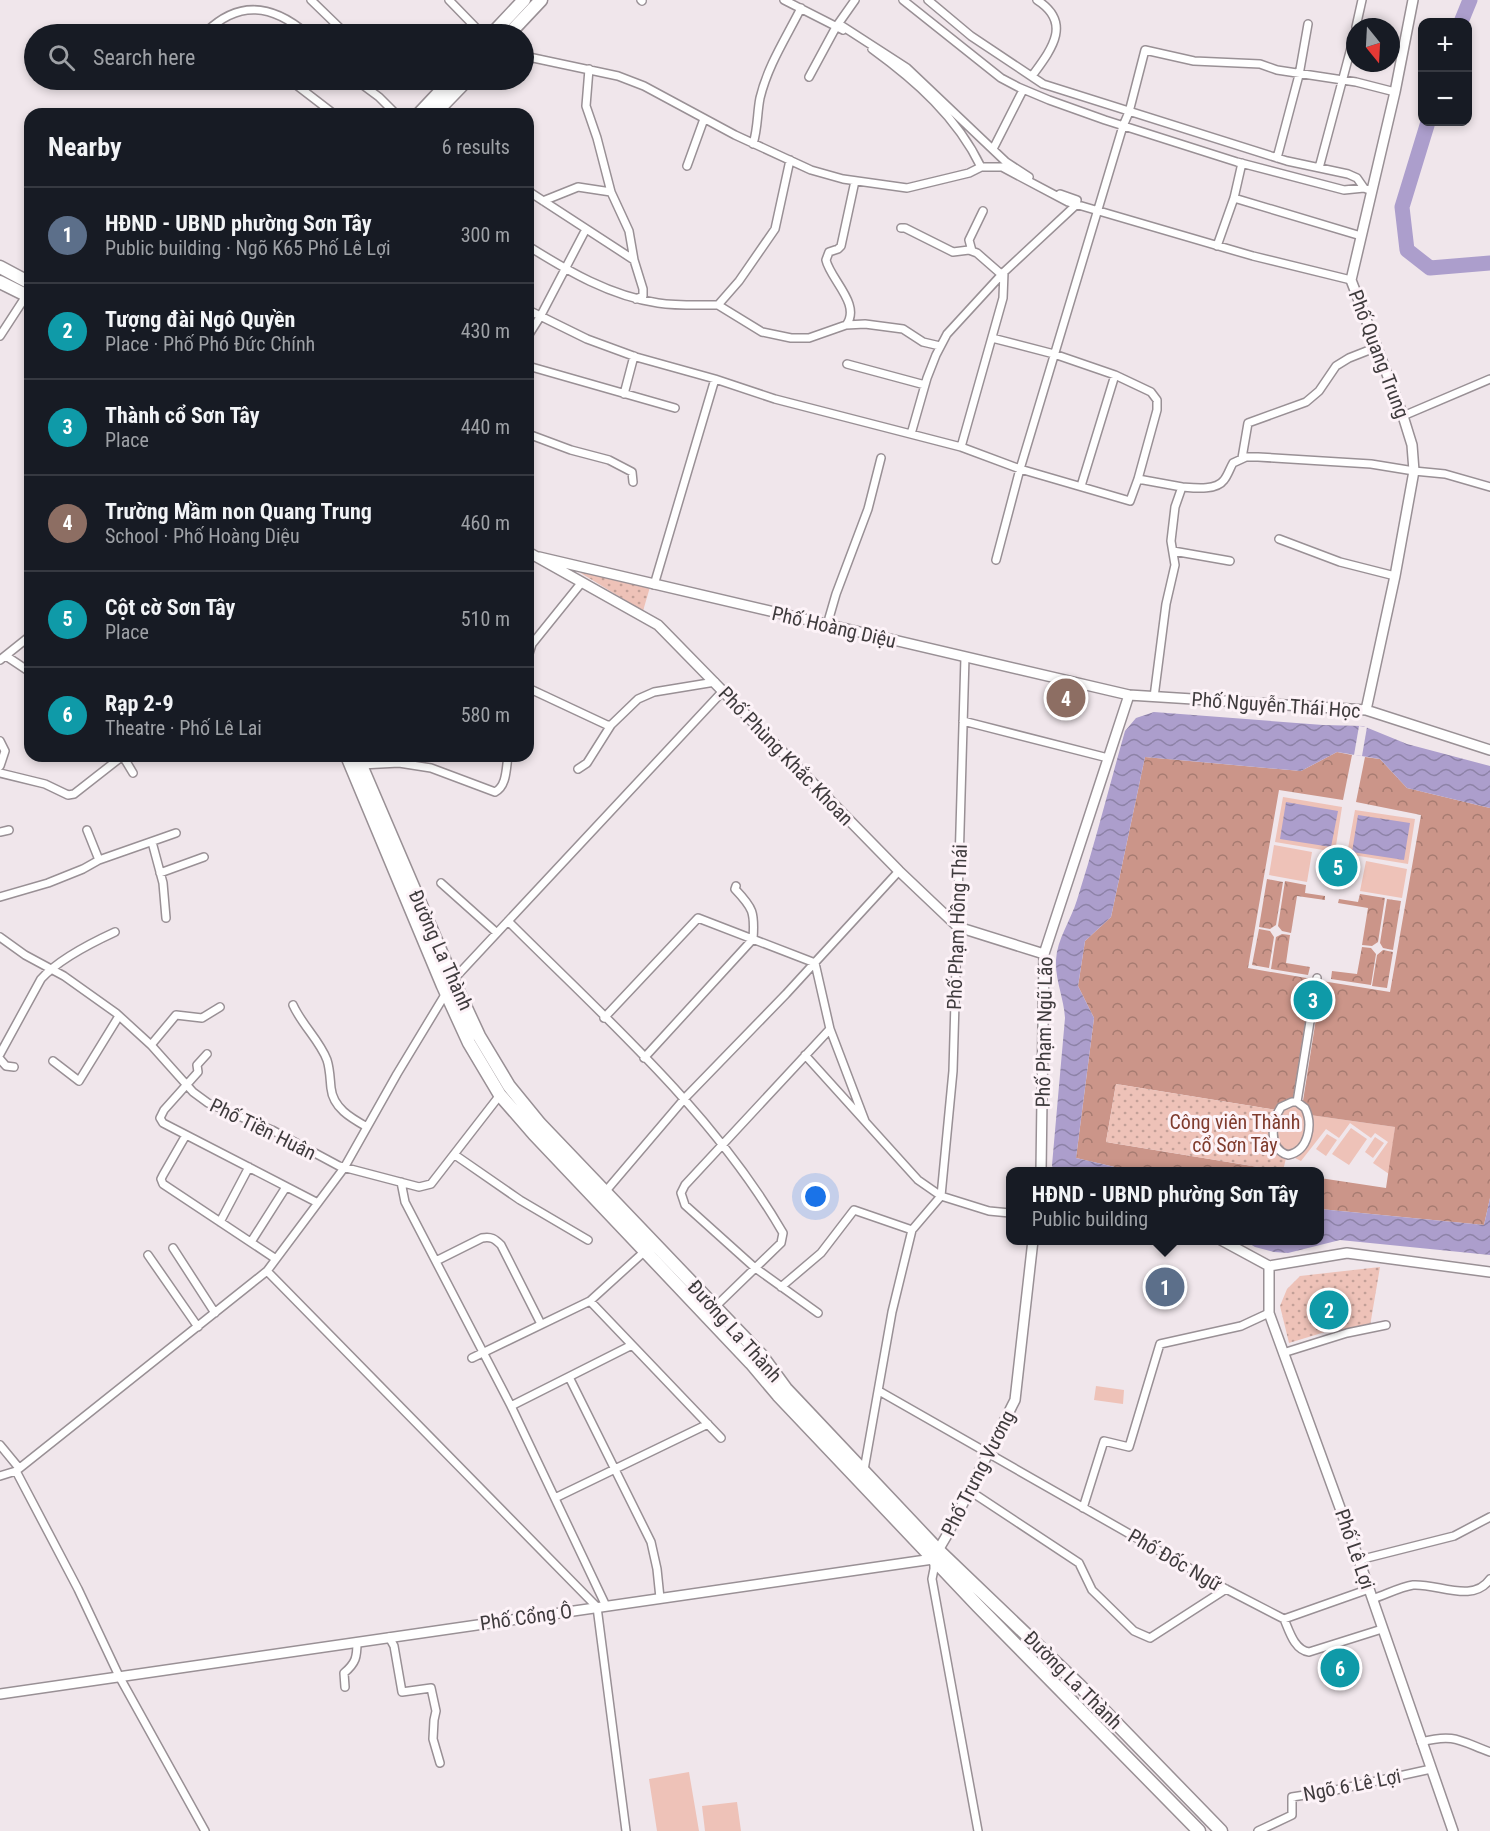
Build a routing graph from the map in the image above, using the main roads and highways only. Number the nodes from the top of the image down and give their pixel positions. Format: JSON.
{"nodes":[{"id":1,"x":524,"y":0,"type":"edge"},
{"id":2,"x":541,"y":0,"type":"edge"},
{"id":3,"x":501,"y":24,"type":"edge"},
{"id":4,"x":518,"y":24,"type":"edge"},
{"id":5,"x":442,"y":90,"type":"edge"},
{"id":6,"x":457,"y":90,"type":"edge"},
{"id":7,"x":425,"y":108,"type":"edge"},
{"id":8,"x":440,"y":108,"type":"edge"},
{"id":9,"x":0,"y":267,"type":"edge"},
{"id":10,"x":24,"y":280,"type":"edge"},
{"id":11,"x":0,"y":282,"type":"edge"},
{"id":12,"x":24,"y":294,"type":"edge"},
{"id":13,"x":349,"y":762,"type":"edge"},
{"id":14,"x":360,"y":762,"type":"edge"},
{"id":15,"x":936,"y":1555,"type":"junction"},
{"id":16,"x":1199,"y":1831,"type":"edge"},
{"id":17,"x":1221,"y":1831,"type":"edge"}],
"edges":[{"from":1,"to":3,"type":"highway"},
{"from":2,"to":4,"type":"highway"},
{"from":5,"to":7,"type":"highway"},
{"from":6,"to":8,"type":"highway"},
{"from":9,"to":10,"type":"highway"},
{"from":11,"to":12,"type":"highway"},
{"from":13,"to":15,"type":"highway","name":"Đường La Thành"},
{"from":14,"to":15,"type":"highway","name":"Đường La Thành"},
{"from":15,"to":16,"type":"highway","name":"Đường La Thành"},
{"from":15,"to":17,"type":"highway","name":"Đường La Thành"}]}
